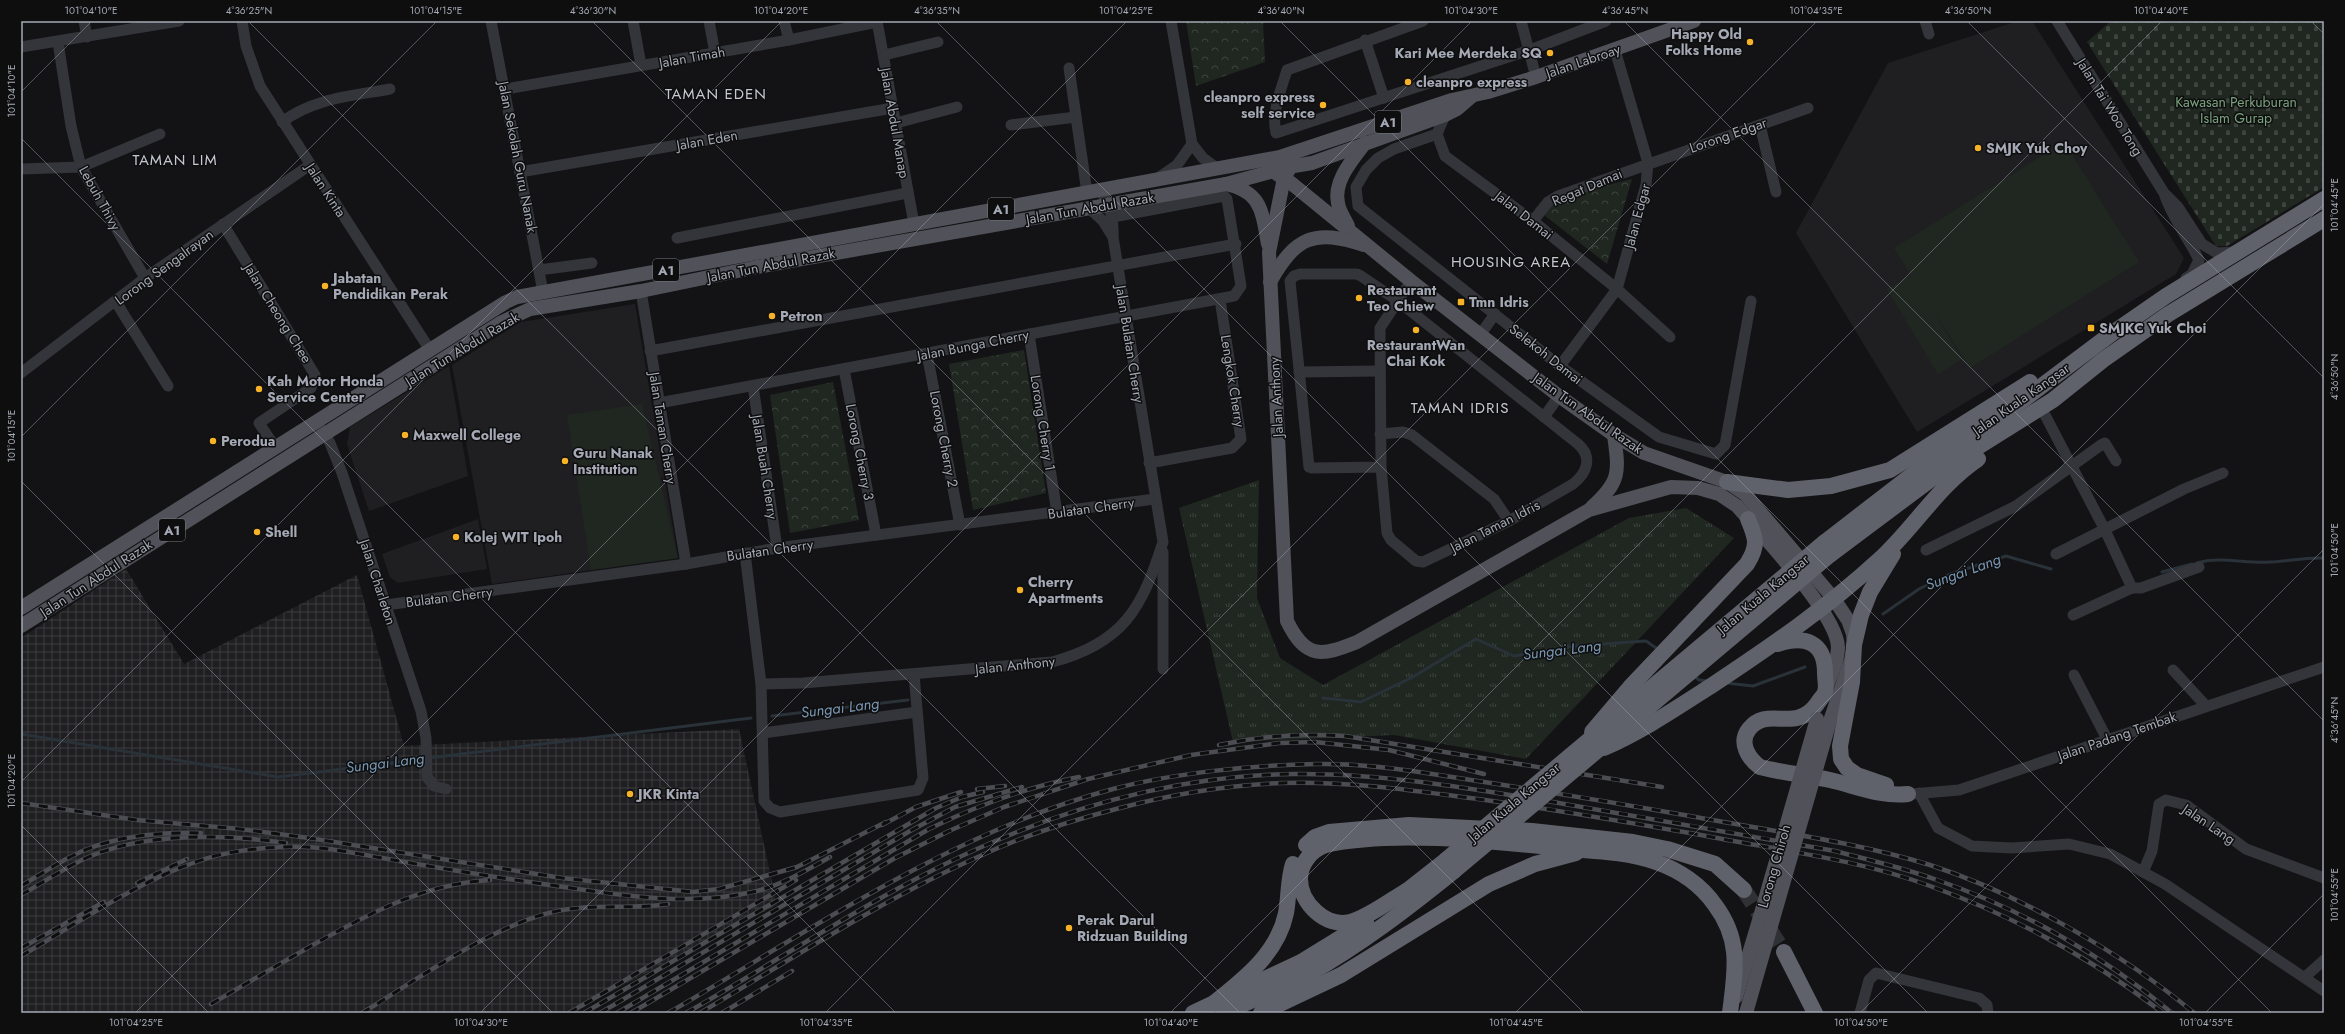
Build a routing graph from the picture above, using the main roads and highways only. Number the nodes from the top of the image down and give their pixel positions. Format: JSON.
{"nodes":[{"id":1,"x":1694,"y":21,"type":"edge"},
{"id":2,"x":1471,"y":96,"type":"junction"},
{"id":3,"x":1366,"y":142,"type":"junction"},
{"id":4,"x":1306,"y":150,"type":"junction"},
{"id":5,"x":1218,"y":169,"type":"junction"},
{"id":6,"x":1271,"y":172,"type":"junction"},
{"id":7,"x":1286,"y":172,"type":"junction"},
{"id":8,"x":1226,"y":184,"type":"junction"},
{"id":9,"x":2324,"y":199,"type":"edge"},
{"id":10,"x":2324,"y":219,"type":"edge"},
{"id":11,"x":914,"y":224,"type":"junction"},
{"id":12,"x":989,"y":225,"type":"junction"},
{"id":13,"x":1349,"y":229,"type":"junction"},
{"id":14,"x":881,"y":244,"type":"junction"},
{"id":15,"x":1367,"y":246,"type":"junction"},
{"id":16,"x":1269,"y":252,"type":"junction"},
{"id":17,"x":1270,"y":282,"type":"junction"},
{"id":18,"x":496,"y":326,"type":"junction"},
{"id":19,"x":2111,"y":334,"type":"junction"},
{"id":20,"x":430,"y":350,"type":"junction"},
{"id":21,"x":407,"y":382,"type":"junction"},
{"id":22,"x":2048,"y":406,"type":"junction"},
{"id":23,"x":1614,"y":435,"type":"junction"},
{"id":24,"x":1727,"y":482,"type":"junction"},
{"id":25,"x":1589,"y":510,"type":"junction"},
{"id":26,"x":1748,"y":519,"type":"junction"},
{"id":27,"x":1907,"y":530,"type":"junction"},
{"id":28,"x":1828,"y":603,"type":"junction"},
{"id":29,"x":21,"y":608,"type":"edge"},
{"id":30,"x":21,"y":626,"type":"edge"},
{"id":31,"x":1854,"y":645,"type":"junction"},
{"id":32,"x":1770,"y":647,"type":"junction"},
{"id":33,"x":1825,"y":691,"type":"junction"},
{"id":34,"x":1823,"y":720,"type":"junction"},
{"id":35,"x":1599,"y":749,"type":"junction"},
{"id":36,"x":1577,"y":750,"type":"junction"},
{"id":37,"x":1586,"y":850,"type":"junction"},
{"id":38,"x":1450,"y":865,"type":"junction"},
{"id":39,"x":1744,"y":890,"type":"tunnel mouth"},
{"id":40,"x":1406,"y":892,"type":"junction"},
{"id":41,"x":1784,"y":952,"type":"tunnel mouth"},
{"id":42,"x":1219,"y":1008,"type":"edge"},
{"id":43,"x":1193,"y":1013,"type":"edge"},
{"id":44,"x":1261,"y":1013,"type":"edge"},
{"id":45,"x":1731,"y":1013,"type":"edge"},
{"id":46,"x":1746,"y":1013,"type":"edge"},
{"id":47,"x":1815,"y":1013,"type":"edge"}],
"edges":[{"from":1,"to":2,"type":"main road","name":"Jalan Labroay"},
{"from":2,"to":3,"type":"main road","name":"Jalan Tun Abdul Razak","number":"A1"},
{"from":2,"to":4,"type":"main road","name":"Jalan Tun Abdul Razak","number":"A1"},
{"from":3,"to":7,"type":"main road","name":"Jalan Tun Abdul Razak","number":"A1"},
{"from":3,"to":13,"type":"main road"},
{"from":4,"to":5,"type":"main road","name":"Jalan Tun Abdul Razak","number":"A1"},
{"from":4,"to":7,"type":"main road"},
{"from":5,"to":6,"type":"main road","name":"Jalan Tun Abdul Razak"},
{"from":5,"to":11,"type":"main road","name":"Jalan Tun Abdul Razak","number":"A1"},
{"from":6,"to":7,"type":"main road","name":"Jalan Tun Abdul Razak","number":"A1"},
{"from":6,"to":8,"type":"main road","name":"Jalan Tun Abdul Razak","number":"A1"},
{"from":7,"to":13,"type":"main road","name":"Jalan Tun Abdul Razak"},
{"from":7,"to":16,"type":"main road","name":"Jalan Anthony"},
{"from":8,"to":12,"type":"main road","name":"Jalan Tun Abdul Razak","number":"A1"},
{"from":8,"to":16,"type":"main road"},
{"from":9,"to":19,"type":"highway","name":"Jalan Kuala Kangsar"},
{"from":10,"to":22,"type":"highway","name":"Jalan Kuala Kangsar"},
{"from":11,"to":12,"type":"main road"},
{"from":11,"to":14,"type":"main road"},
{"from":11,"to":20,"type":"main road","name":"Jalan Tun Abdul Razak","number":"A1"},
{"from":12,"to":14,"type":"main road","name":"Jalan Tun Abdul Razak","number":"A1"},
{"from":13,"to":15,"type":"main road","name":"Jalan Tun Abdul Razak"},
{"from":14,"to":18,"type":"main road","name":"Jalan Tun Abdul Razak","number":"A1"},
{"from":15,"to":17,"type":"main road"},
{"from":15,"to":23,"type":"main road","name":"Jalan Tun Abdul Razak"},
{"from":16,"to":17,"type":"main road","name":"Jalan Anthony"},
{"from":17,"to":25,"type":"main road","name":"Jalan Anthony"},
{"from":18,"to":20,"type":"main road"},
{"from":18,"to":21,"type":"main road","name":"Jalan Tun Abdul Razak","number":"A1"},
{"from":19,"to":24,"type":"highway"},
{"from":19,"to":36,"type":"highway","name":"Jalan Kuala Kangsar","bridge":true},
{"from":20,"to":21,"type":"main road"},
{"from":20,"to":29,"type":"main road","name":"Jalan Tun Abdul Razak","number":"A1"},
{"from":21,"to":30,"type":"main road","name":"Jalan Tun Abdul Razak","number":"A1"},
{"from":22,"to":27,"type":"highway"},
{"from":22,"to":35,"type":"highway","name":"Jalan Kuala Kangsar","bridge":true},
{"from":23,"to":24,"type":"main road","name":"Jalan Tun Abdul Razak"},
{"from":23,"to":25,"type":"main road"},
{"from":24,"to":28,"type":"main road","name":"Jalan Tun Abdul Razak"},
{"from":25,"to":26,"type":"main road"},
{"from":26,"to":28,"type":"main road"},
{"from":26,"to":36,"type":"highway","bridge":true},
{"from":27,"to":28,"type":"highway"},
{"from":27,"to":31,"type":"highway"},
{"from":28,"to":31,"type":"main road","name":"Jalan Tun Abdul Razak"},
{"from":28,"to":32,"type":"highway"},
{"from":28,"to":33,"type":"main road","name":"Jalan Tun Abdul Razak"},
{"from":31,"to":33,"type":"highway"},
{"from":31,"to":34,"type":"main road"},
{"from":32,"to":33,"type":"highway"},
{"from":32,"to":35,"type":"highway","bridge":true},
{"from":33,"to":34,"type":"main road","name":"Jalan Tun Abdul Razak"},
{"from":34,"to":45,"type":"main road","name":"Lorong Chiroh","bridge":true},
{"from":34,"to":46,"type":"main road","name":"Lorong Chiroh","bridge":true},
{"from":35,"to":38,"type":"highway","name":"Jalan Kuala Kangsar","bridge":true},
{"from":36,"to":38,"type":"highway","name":"Jalan Kuala Kangsar","bridge":true},
{"from":37,"to":40,"type":"highway"},
{"from":37,"to":44,"type":"highway"},
{"from":37,"to":45,"type":"highway"},
{"from":38,"to":40,"type":"highway","name":"Jalan Kuala Kangsar"},
{"from":38,"to":42,"type":"highway","name":"Jalan Kuala Kangsar"},
{"from":39,"to":42,"type":"highway"},
{"from":40,"to":42,"type":"highway","name":"Jalan Kuala Kangsar"},
{"from":41,"to":47,"type":"highway"},
{"from":42,"to":43,"type":"highway"}]}
